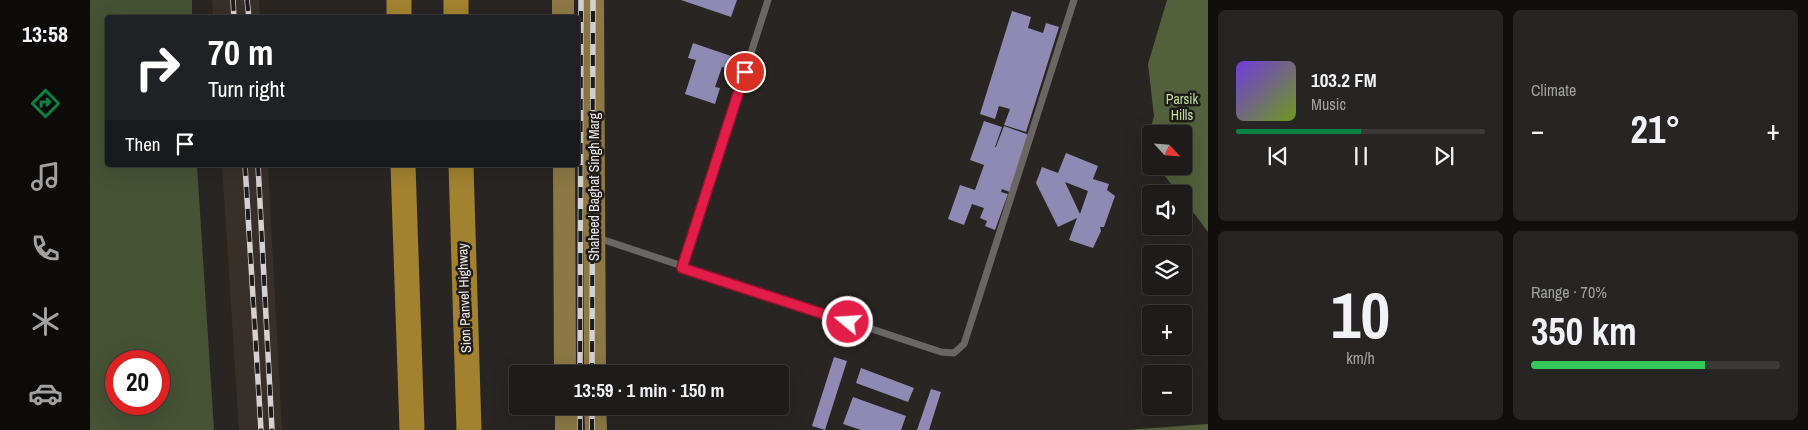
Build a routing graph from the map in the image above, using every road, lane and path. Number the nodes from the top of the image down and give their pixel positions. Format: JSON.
{"nodes":[{"id":1,"x":399,"y":0,"type":"edge"},
{"id":2,"x":456,"y":0,"type":"edge"},
{"id":3,"x":563,"y":0,"type":"edge"},
{"id":4,"x":593,"y":0,"type":"edge"},
{"id":5,"x":768,"y":0,"type":"edge"},
{"id":6,"x":1074,"y":0,"type":"edge"},
{"id":7,"x":399,"y":15,"type":"edge"},
{"id":8,"x":456,"y":15,"type":"edge"},
{"id":9,"x":563,"y":15,"type":"edge"},
{"id":10,"x":404,"y":167,"type":"edge"},
{"id":11,"x":461,"y":167,"type":"edge"},
{"id":12,"x":564,"y":167,"type":"edge"},
{"id":13,"x":594,"y":237,"type":"junction"},
{"id":14,"x":682,"y":268,"type":"junction"},
{"id":15,"x":566,"y":365,"type":"edge"},
{"id":16,"x":595,"y":365,"type":"edge"},
{"id":17,"x":566,"y":415,"type":"edge"},
{"id":18,"x":595,"y":415,"type":"edge"},
{"id":19,"x":412,"y":430,"type":"edge"},
{"id":20,"x":469,"y":430,"type":"edge"},
{"id":21,"x":566,"y":430,"type":"edge"},
{"id":22,"x":596,"y":430,"type":"edge"}],
"edges":[{"from":1,"to":7,"type":"highway"},
{"from":2,"to":8,"type":"highway"},
{"from":3,"to":9,"type":"main road"},
{"from":4,"to":13,"type":"main road","name":"Shaheed Baghat Singh Marg"},
{"from":5,"to":14,"type":"lane"},
{"from":6,"to":14,"type":"lane"},
{"from":10,"to":19,"type":"highway"},
{"from":11,"to":20,"type":"highway","name":"Sion Panvel Highway"},
{"from":12,"to":15,"type":"main road"},
{"from":13,"to":14,"type":"lane"},
{"from":13,"to":16,"type":"main road","name":"Shaheed Baghat Singh Marg"},
{"from":17,"to":21,"type":"main road"},
{"from":18,"to":22,"type":"main road"}]}
